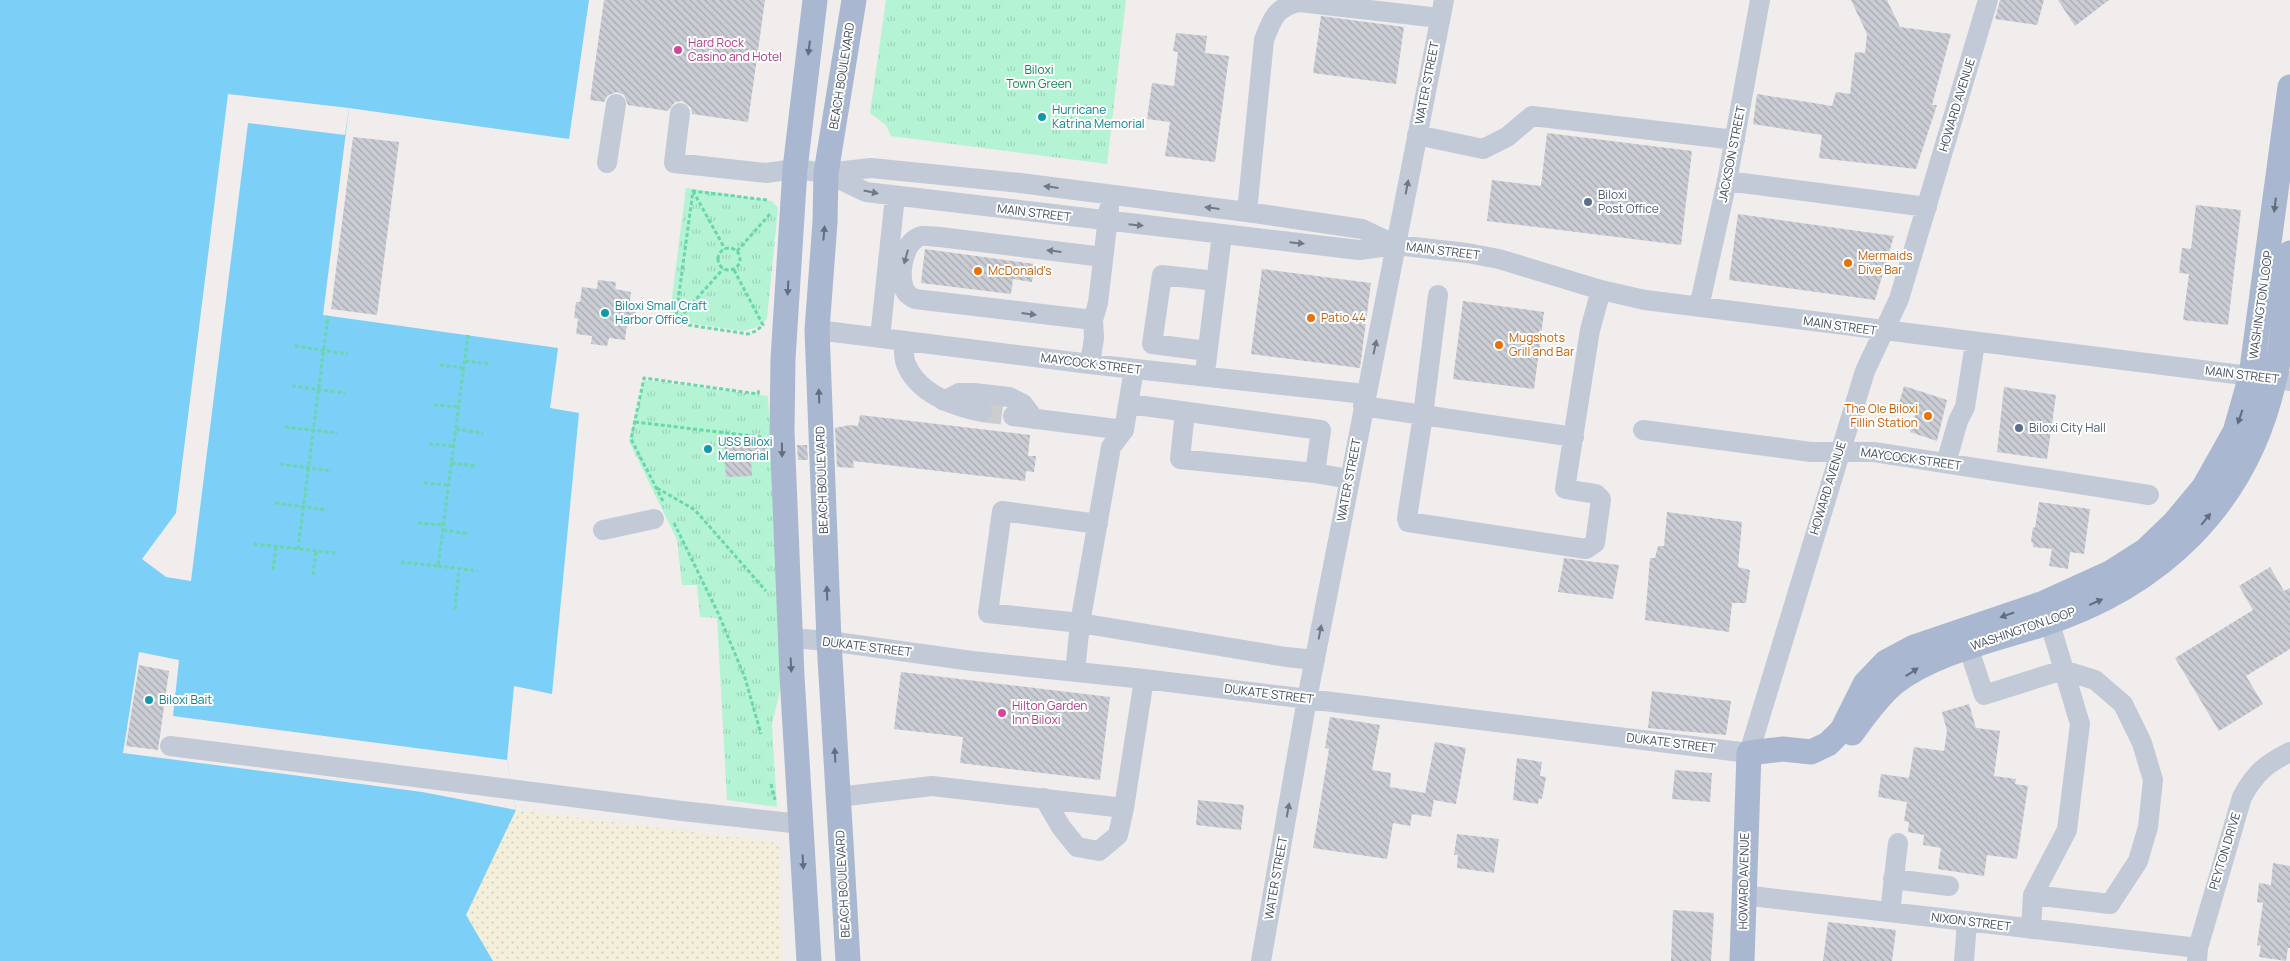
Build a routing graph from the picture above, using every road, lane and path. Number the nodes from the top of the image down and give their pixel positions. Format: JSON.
{"nodes":[{"id":1,"x":815,"y":0,"type":"edge"},
{"id":2,"x":854,"y":0,"type":"edge"},
{"id":3,"x":1760,"y":0,"type":"edge"},
{"id":4,"x":1988,"y":0,"type":"edge"},
{"id":5,"x":1442,"y":9,"type":"edge"},
{"id":6,"x":2290,"y":87,"type":"edge"},
{"id":7,"x":616,"y":104,"type":"dead end"},
{"id":8,"x":680,"y":113,"type":"dead end"},
{"id":9,"x":1417,"y":135,"type":"junction"},
{"id":10,"x":1735,"y":140,"type":"junction"},
{"id":11,"x":607,"y":163,"type":"dead end"},
{"id":12,"x":2285,"y":166,"type":"edge"},
{"id":13,"x":795,"y":169,"type":"junction"},
{"id":14,"x":826,"y":173,"type":"junction"},
{"id":15,"x":1727,"y":181,"type":"junction"},
{"id":16,"x":693,"y":190,"type":"junction"},
{"id":17,"x":1111,"y":195,"type":"junction"},
{"id":18,"x":895,"y":196,"type":"junction"},
{"id":19,"x":767,"y":200,"type":"dead end"},
{"id":20,"x":1927,"y":207,"type":"junction"},
{"id":21,"x":771,"y":212,"type":"dead end"},
{"id":22,"x":1247,"y":212,"type":"junction"},
{"id":23,"x":1107,"y":221,"type":"junction"},
{"id":24,"x":1222,"y":234,"type":"junction"},
{"id":25,"x":1396,"y":245,"type":"junction"},
{"id":26,"x":725,"y":249,"type":"junction"},
{"id":27,"x":737,"y":251,"type":"junction"},
{"id":28,"x":2290,"y":253,"type":"edge"},
{"id":29,"x":1103,"y":257,"type":"junction"},
{"id":30,"x":723,"y":269,"type":"junction"},
{"id":31,"x":734,"y":270,"type":"junction"},
{"id":32,"x":1216,"y":281,"type":"junction"},
{"id":33,"x":886,"y":290,"type":"junction"},
{"id":34,"x":1601,"y":290,"type":"junction"},
{"id":35,"x":906,"y":292,"type":"junction"},
{"id":36,"x":1438,"y":295,"type":"dead end"},
{"id":37,"x":1699,"y":306,"type":"junction"},
{"id":38,"x":328,"y":316,"type":"dead end"},
{"id":39,"x":1093,"y":320,"type":"junction"},
{"id":40,"x":674,"y":323,"type":"junction"},
{"id":41,"x":818,"y":330,"type":"junction"},
{"id":42,"x":1883,"y":332,"type":"junction"},
{"id":43,"x":468,"y":335,"type":"dead end"},
{"id":44,"x":880,"y":338,"type":"junction"},
{"id":45,"x":904,"y":341,"type":"junction"},
{"id":46,"x":1974,"y":343,"type":"junction"},
{"id":47,"x":295,"y":346,"type":"dead end"},
{"id":48,"x":323,"y":350,"type":"junction"},
{"id":49,"x":1208,"y":351,"type":"junction"},
{"id":50,"x":348,"y":354,"type":"dead end"},
{"id":51,"x":465,"y":361,"type":"junction"},
{"id":52,"x":490,"y":364,"type":"dead end"},
{"id":53,"x":1090,"y":364,"type":"junction"},
{"id":54,"x":440,"y":365,"type":"dead end"},
{"id":55,"x":464,"y":368,"type":"junction"},
{"id":56,"x":1134,"y":369,"type":"junction"},
{"id":57,"x":1204,"y":377,"type":"junction"},
{"id":58,"x":2272,"y":379,"type":"edge"},
{"id":59,"x":292,"y":386,"type":"dead end"},
{"id":60,"x":759,"y":387,"type":"dead end"},
{"id":61,"x":318,"y":390,"type":"junction"},
{"id":62,"x":344,"y":393,"type":"dead end"},
{"id":63,"x":1364,"y":400,"type":"junction"},
{"id":64,"x":944,"y":401,"type":"junction"},
{"id":65,"x":434,"y":404,"type":"dead end"},
{"id":66,"x":1129,"y":404,"type":"junction"},
{"id":67,"x":459,"y":407,"type":"junction"},
{"id":68,"x":982,"y":412,"type":"tunnel mouth"},
{"id":69,"x":1185,"y":412,"type":"junction"},
{"id":70,"x":1422,"y":415,"type":"junction"},
{"id":71,"x":1013,"y":416,"type":"tunnel mouth"},
{"id":72,"x":1034,"y":419,"type":"junction"},
{"id":73,"x":635,"y":422,"type":"junction"},
{"id":74,"x":286,"y":426,"type":"dead end"},
{"id":75,"x":456,"y":429,"type":"junction"},
{"id":76,"x":313,"y":430,"type":"junction"},
{"id":77,"x":1124,"y":430,"type":"junction"},
{"id":78,"x":1643,"y":430,"type":"dead end"},
{"id":79,"x":338,"y":433,"type":"dead end"},
{"id":80,"x":484,"y":433,"type":"dead end"},
{"id":81,"x":1574,"y":437,"type":"junction"},
{"id":82,"x":768,"y":438,"type":"dead end"},
{"id":83,"x":429,"y":444,"type":"dead end"},
{"id":84,"x":454,"y":446,"type":"junction"},
{"id":85,"x":1839,"y":452,"type":"junction"},
{"id":86,"x":451,"y":463,"type":"junction"},
{"id":87,"x":1946,"y":463,"type":"junction"},
{"id":88,"x":280,"y":464,"type":"dead end"},
{"id":89,"x":476,"y":466,"type":"dead end"},
{"id":90,"x":308,"y":468,"type":"junction"},
{"id":91,"x":332,"y":471,"type":"dead end"},
{"id":92,"x":1314,"y":473,"type":"junction"},
{"id":93,"x":1349,"y":479,"type":"junction"},
{"id":94,"x":424,"y":483,"type":"dead end"},
{"id":95,"x":448,"y":485,"type":"junction"},
{"id":96,"x":656,"y":488,"type":"junction"},
{"id":97,"x":2149,"y":495,"type":"dead end"},
{"id":98,"x":275,"y":503,"type":"dead end"},
{"id":99,"x":304,"y":507,"type":"junction"},
{"id":100,"x":327,"y":510,"type":"dead end"},
{"id":101,"x":659,"y":512,"type":"joint"},
{"id":102,"x":418,"y":522,"type":"dead end"},
{"id":103,"x":674,"y":522,"type":"dead end"},
{"id":104,"x":1098,"y":524,"type":"junction"},
{"id":105,"x":443,"y":525,"type":"junction"},
{"id":106,"x":442,"y":530,"type":"junction"},
{"id":107,"x":603,"y":530,"type":"dead end"},
{"id":108,"x":469,"y":534,"type":"dead end"},
{"id":109,"x":254,"y":544,"type":"dead end"},
{"id":110,"x":276,"y":546,"type":"junction"},
{"id":111,"x":298,"y":549,"type":"junction"},
{"id":112,"x":316,"y":550,"type":"junction"},
{"id":113,"x":336,"y":553,"type":"dead end"},
{"id":114,"x":401,"y":562,"type":"dead end"},
{"id":115,"x":438,"y":566,"type":"junction"},
{"id":116,"x":460,"y":569,"type":"junction"},
{"id":117,"x":273,"y":570,"type":"dead end"},
{"id":118,"x":478,"y":571,"type":"dead end"},
{"id":119,"x":313,"y":575,"type":"dead end"},
{"id":120,"x":766,"y":591,"type":"dead end"},
{"id":121,"x":455,"y":610,"type":"dead end"},
{"id":122,"x":2047,"y":612,"type":"junction"},
{"id":123,"x":1080,"y":623,"type":"junction"},
{"id":124,"x":790,"y":638,"type":"junction"},
{"id":125,"x":1966,"y":639,"type":"junction"},
{"id":126,"x":829,"y":641,"type":"junction"},
{"id":127,"x":1315,"y":660,"type":"junction"},
{"id":128,"x":2063,"y":670,"type":"junction"},
{"id":129,"x":1076,"y":672,"type":"junction"},
{"id":130,"x":1144,"y":679,"type":"junction"},
{"id":131,"x":1307,"y":699,"type":"junction"},
{"id":132,"x":761,"y":734,"type":"dead end"},
{"id":133,"x":170,"y":746,"type":"dead end"},
{"id":134,"x":1748,"y":753,"type":"junction"},
{"id":135,"x":2285,"y":754,"type":"edge"},
{"id":136,"x":838,"y":797,"type":"junction"},
{"id":137,"x":1044,"y":798,"type":"junction"},
{"id":138,"x":1124,"y":808,"type":"junction"},
{"id":139,"x":801,"y":824,"type":"junction"},
{"id":140,"x":1898,"y":843,"type":"dead end"},
{"id":141,"x":1894,"y":879,"type":"junction"},
{"id":142,"x":1948,"y":886,"type":"dead end"},
{"id":143,"x":1743,"y":895,"type":"junction"},
{"id":144,"x":2033,"y":895,"type":"junction"},
{"id":145,"x":1890,"y":912,"type":"junction"},
{"id":146,"x":1967,"y":922,"type":"junction"},
{"id":147,"x":2031,"y":929,"type":"junction"},
{"id":148,"x":2197,"y":954,"type":"edge"},
{"id":149,"x":809,"y":961,"type":"edge"},
{"id":150,"x":848,"y":961,"type":"edge"},
{"id":151,"x":1261,"y":961,"type":"edge"},
{"id":152,"x":1742,"y":961,"type":"edge"},
{"id":153,"x":1964,"y":961,"type":"edge"}],
"edges":[{"from":1,"to":13,"type":"main road","one_way":true},
{"from":2,"to":14,"type":"main road","name":"BEACH BOULEVARD"},
{"from":3,"to":10,"type":"street","name":"JACKSON STREET"},
{"from":4,"to":20,"type":"street","name":"HOWARD AVENUE"},
{"from":5,"to":9,"type":"street","name":"WATER STREET"},
{"from":5,"to":22,"type":"street"},
{"from":6,"to":12,"type":"main road","name":"WASHINGTON LOOP"},
{"from":7,"to":11,"type":"street"},
{"from":8,"to":13,"type":"street","name":"MAIN STREET"},
{"from":9,"to":10,"type":"street"},
{"from":25,"to":9,"type":"street","name":"WATER STREET","one_way":true},
{"from":10,"to":15,"type":"street","name":"JACKSON STREET"},
{"from":12,"to":58,"type":"main road","name":"WASHINGTON LOOP","one_way":true},
{"from":13,"to":14,"type":"street","name":"MAIN STREET"},
{"from":13,"to":124,"type":"main road","one_way":true},
{"from":17,"to":14,"type":"street","name":"MAIN STREET","one_way":true},
{"from":14,"to":18,"type":"street","name":"MAIN STREET","one_way":true},
{"from":41,"to":14,"type":"main road","name":"BEACH BOULEVARD","one_way":true},
{"from":15,"to":20,"type":"street"},
{"from":15,"to":37,"type":"street","name":"JACKSON STREET"},
{"from":16,"to":19,"type":"path"},
{"from":16,"to":26,"type":"path"},
{"from":16,"to":40,"type":"path"},
{"from":22,"to":17,"type":"street","name":"MAIN STREET","one_way":true},
{"from":17,"to":23,"type":"street"},
{"from":18,"to":23,"type":"street","name":"MAIN STREET"},
{"from":18,"to":33,"type":"street"},
{"from":20,"to":42,"type":"street","name":"HOWARD AVENUE"},
{"from":21,"to":27,"type":"path"},
{"from":22,"to":25,"type":"street","name":"MAIN STREET"},
{"from":23,"to":24,"type":"street","name":"MAIN STREET","one_way":true},
{"from":23,"to":29,"type":"street"},
{"from":24,"to":25,"type":"street","name":"MAIN STREET","one_way":true},
{"from":24,"to":32,"type":"street"},
{"from":25,"to":34,"type":"street","name":"MAIN STREET"},
{"from":63,"to":25,"type":"street","name":"WATER STREET","one_way":true},
{"from":26,"to":27,"type":"path"},
{"from":26,"to":30,"type":"path"},
{"from":27,"to":31,"type":"path"},
{"from":28,"to":58,"type":"main road","name":"WASHINGTON LOOP"},
{"from":29,"to":35,"type":"street","one_way":true},
{"from":29,"to":39,"type":"street"},
{"from":30,"to":31,"type":"path"},
{"from":30,"to":40,"type":"path"},
{"from":31,"to":40,"type":"path"},
{"from":32,"to":49,"type":"street"},
{"from":32,"to":49,"type":"street"},
{"from":33,"to":35,"type":"street"},
{"from":33,"to":44,"type":"street"},
{"from":34,"to":37,"type":"street","name":"MAIN STREET"},
{"from":34,"to":81,"type":"street"},
{"from":35,"to":39,"type":"street","one_way":true},
{"from":36,"to":70,"type":"street"},
{"from":37,"to":42,"type":"street","name":"MAIN STREET"},
{"from":38,"to":48,"type":"path"},
{"from":39,"to":53,"type":"street"},
{"from":41,"to":44,"type":"street","name":"MAYCOCK STREET"},
{"from":126,"to":41,"type":"main road","name":"BEACH BOULEVARD","one_way":true},
{"from":42,"to":46,"type":"street","name":"MAIN STREET"},
{"from":42,"to":85,"type":"street","name":"HOWARD AVENUE"},
{"from":43,"to":51,"type":"path"},
{"from":44,"to":45,"type":"street","name":"MAYCOCK STREET"},
{"from":45,"to":53,"type":"street","name":"MAYCOCK STREET"},
{"from":45,"to":64,"type":"street"},
{"from":46,"to":58,"type":"street","name":"MAIN STREET"},
{"from":46,"to":87,"type":"street"},
{"from":47,"to":48,"type":"path"},
{"from":48,"to":50,"type":"path"},
{"from":48,"to":61,"type":"path"},
{"from":49,"to":57,"type":"street"},
{"from":51,"to":52,"type":"path"},
{"from":51,"to":55,"type":"path"},
{"from":53,"to":56,"type":"street","name":"MAYCOCK STREET"},
{"from":54,"to":55,"type":"path"},
{"from":55,"to":67,"type":"path"},
{"from":56,"to":57,"type":"street","name":"MAYCOCK STREET"},
{"from":56,"to":66,"type":"street"},
{"from":57,"to":63,"type":"street","name":"MAYCOCK STREET"},
{"from":58,"to":122,"type":"main road","name":"WASHINGTON LOOP","one_way":true},
{"from":122,"to":58,"type":"main road","name":"WASHINGTON LOOP","one_way":true},
{"from":59,"to":61,"type":"path"},
{"from":60,"to":73,"type":"path"},
{"from":61,"to":62,"type":"path"},
{"from":61,"to":76,"type":"path"},
{"from":63,"to":70,"type":"street","name":"MAYCOCK STREET"},
{"from":63,"to":93,"type":"street","name":"WATER STREET"},
{"from":64,"to":68,"type":"street"},
{"from":64,"to":72,"type":"street"},
{"from":65,"to":67,"type":"path"},
{"from":66,"to":69,"type":"street"},
{"from":66,"to":77,"type":"street"},
{"from":67,"to":75,"type":"path"},
{"from":69,"to":92,"type":"street"},
{"from":69,"to":92,"type":"street"},
{"from":70,"to":81,"type":"street","name":"MAYCOCK STREET"},
{"from":70,"to":81,"type":"street"},
{"from":71,"to":72,"type":"street"},
{"from":72,"to":77,"type":"street"},
{"from":73,"to":82,"type":"path"},
{"from":73,"to":96,"type":"path"},
{"from":74,"to":76,"type":"path"},
{"from":75,"to":80,"type":"path"},
{"from":75,"to":84,"type":"path"},
{"from":76,"to":79,"type":"path"},
{"from":76,"to":90,"type":"path"},
{"from":77,"to":104,"type":"street"},
{"from":78,"to":85,"type":"street","name":"MAYCOCK STREET"},
{"from":83,"to":84,"type":"path"},
{"from":84,"to":86,"type":"path"},
{"from":85,"to":87,"type":"street","name":"MAYCOCK STREET"},
{"from":85,"to":134,"type":"street","name":"HOWARD AVENUE"},
{"from":86,"to":89,"type":"path"},
{"from":86,"to":95,"type":"path"},
{"from":87,"to":97,"type":"street","name":"MAYCOCK STREET"},
{"from":88,"to":90,"type":"path"},
{"from":90,"to":91,"type":"path"},
{"from":90,"to":99,"type":"path"},
{"from":92,"to":93,"type":"street"},
{"from":127,"to":93,"type":"street","name":"WATER STREET","one_way":true},
{"from":94,"to":95,"type":"path"},
{"from":95,"to":105,"type":"path"},
{"from":96,"to":101,"type":"path"},
{"from":96,"to":120,"type":"path"},
{"from":98,"to":99,"type":"path"},
{"from":99,"to":100,"type":"path"},
{"from":99,"to":111,"type":"path"},
{"from":101,"to":107,"type":"street"},
{"from":102,"to":105,"type":"path"},
{"from":103,"to":132,"type":"path"},
{"from":104,"to":123,"type":"street"},
{"from":104,"to":123,"type":"street"},
{"from":105,"to":106,"type":"path"},
{"from":106,"to":108,"type":"path"},
{"from":106,"to":115,"type":"path"},
{"from":109,"to":110,"type":"path"},
{"from":110,"to":111,"type":"path"},
{"from":110,"to":117,"type":"path"},
{"from":111,"to":112,"type":"path"},
{"from":112,"to":113,"type":"path"},
{"from":112,"to":119,"type":"path"},
{"from":114,"to":115,"type":"path"},
{"from":115,"to":116,"type":"path"},
{"from":116,"to":118,"type":"path"},
{"from":116,"to":121,"type":"path"},
{"from":122,"to":125,"type":"main road"},
{"from":122,"to":128,"type":"street"},
{"from":123,"to":127,"type":"street"},
{"from":123,"to":129,"type":"street"},
{"from":124,"to":126,"type":"street","name":"DUKATE STREET"},
{"from":124,"to":139,"type":"main road","one_way":true},
{"from":125,"to":128,"type":"street"},
{"from":125,"to":134,"type":"main road"},
{"from":126,"to":129,"type":"street","name":"DUKATE STREET"},
{"from":136,"to":126,"type":"main road","name":"BEACH BOULEVARD","one_way":true},
{"from":127,"to":131,"type":"street","name":"WATER STREET"},
{"from":128,"to":144,"type":"street"},
{"from":128,"to":144,"type":"street"},
{"from":129,"to":130,"type":"street","name":"DUKATE STREET"},
{"from":130,"to":131,"type":"street","name":"DUKATE STREET"},
{"from":130,"to":138,"type":"street"},
{"from":131,"to":134,"type":"street","name":"DUKATE STREET"},
{"from":151,"to":131,"type":"street","name":"WATER STREET","one_way":true},
{"from":133,"to":139,"type":"street"},
{"from":134,"to":143,"type":"main road","name":"HOWARD AVENUE"},
{"from":135,"to":148,"type":"street","name":"PEYTON DRIVE"},
{"from":136,"to":137,"type":"street"},
{"from":136,"to":150,"type":"main road","name":"BEACH BOULEVARD"},
{"from":137,"to":138,"type":"street"},
{"from":137,"to":138,"type":"street"},
{"from":139,"to":149,"type":"main road","one_way":true},
{"from":140,"to":141,"type":"street"},
{"from":141,"to":142,"type":"street"},
{"from":141,"to":145,"type":"street"},
{"from":143,"to":145,"type":"street","name":"NIXON STREET"},
{"from":143,"to":152,"type":"main road","name":"HOWARD AVENUE"},
{"from":144,"to":147,"type":"street"},
{"from":145,"to":146,"type":"street","name":"NIXON STREET"},
{"from":146,"to":147,"type":"street","name":"NIXON STREET"},
{"from":146,"to":153,"type":"street"},
{"from":147,"to":148,"type":"street","name":"NIXON STREET"}]}
